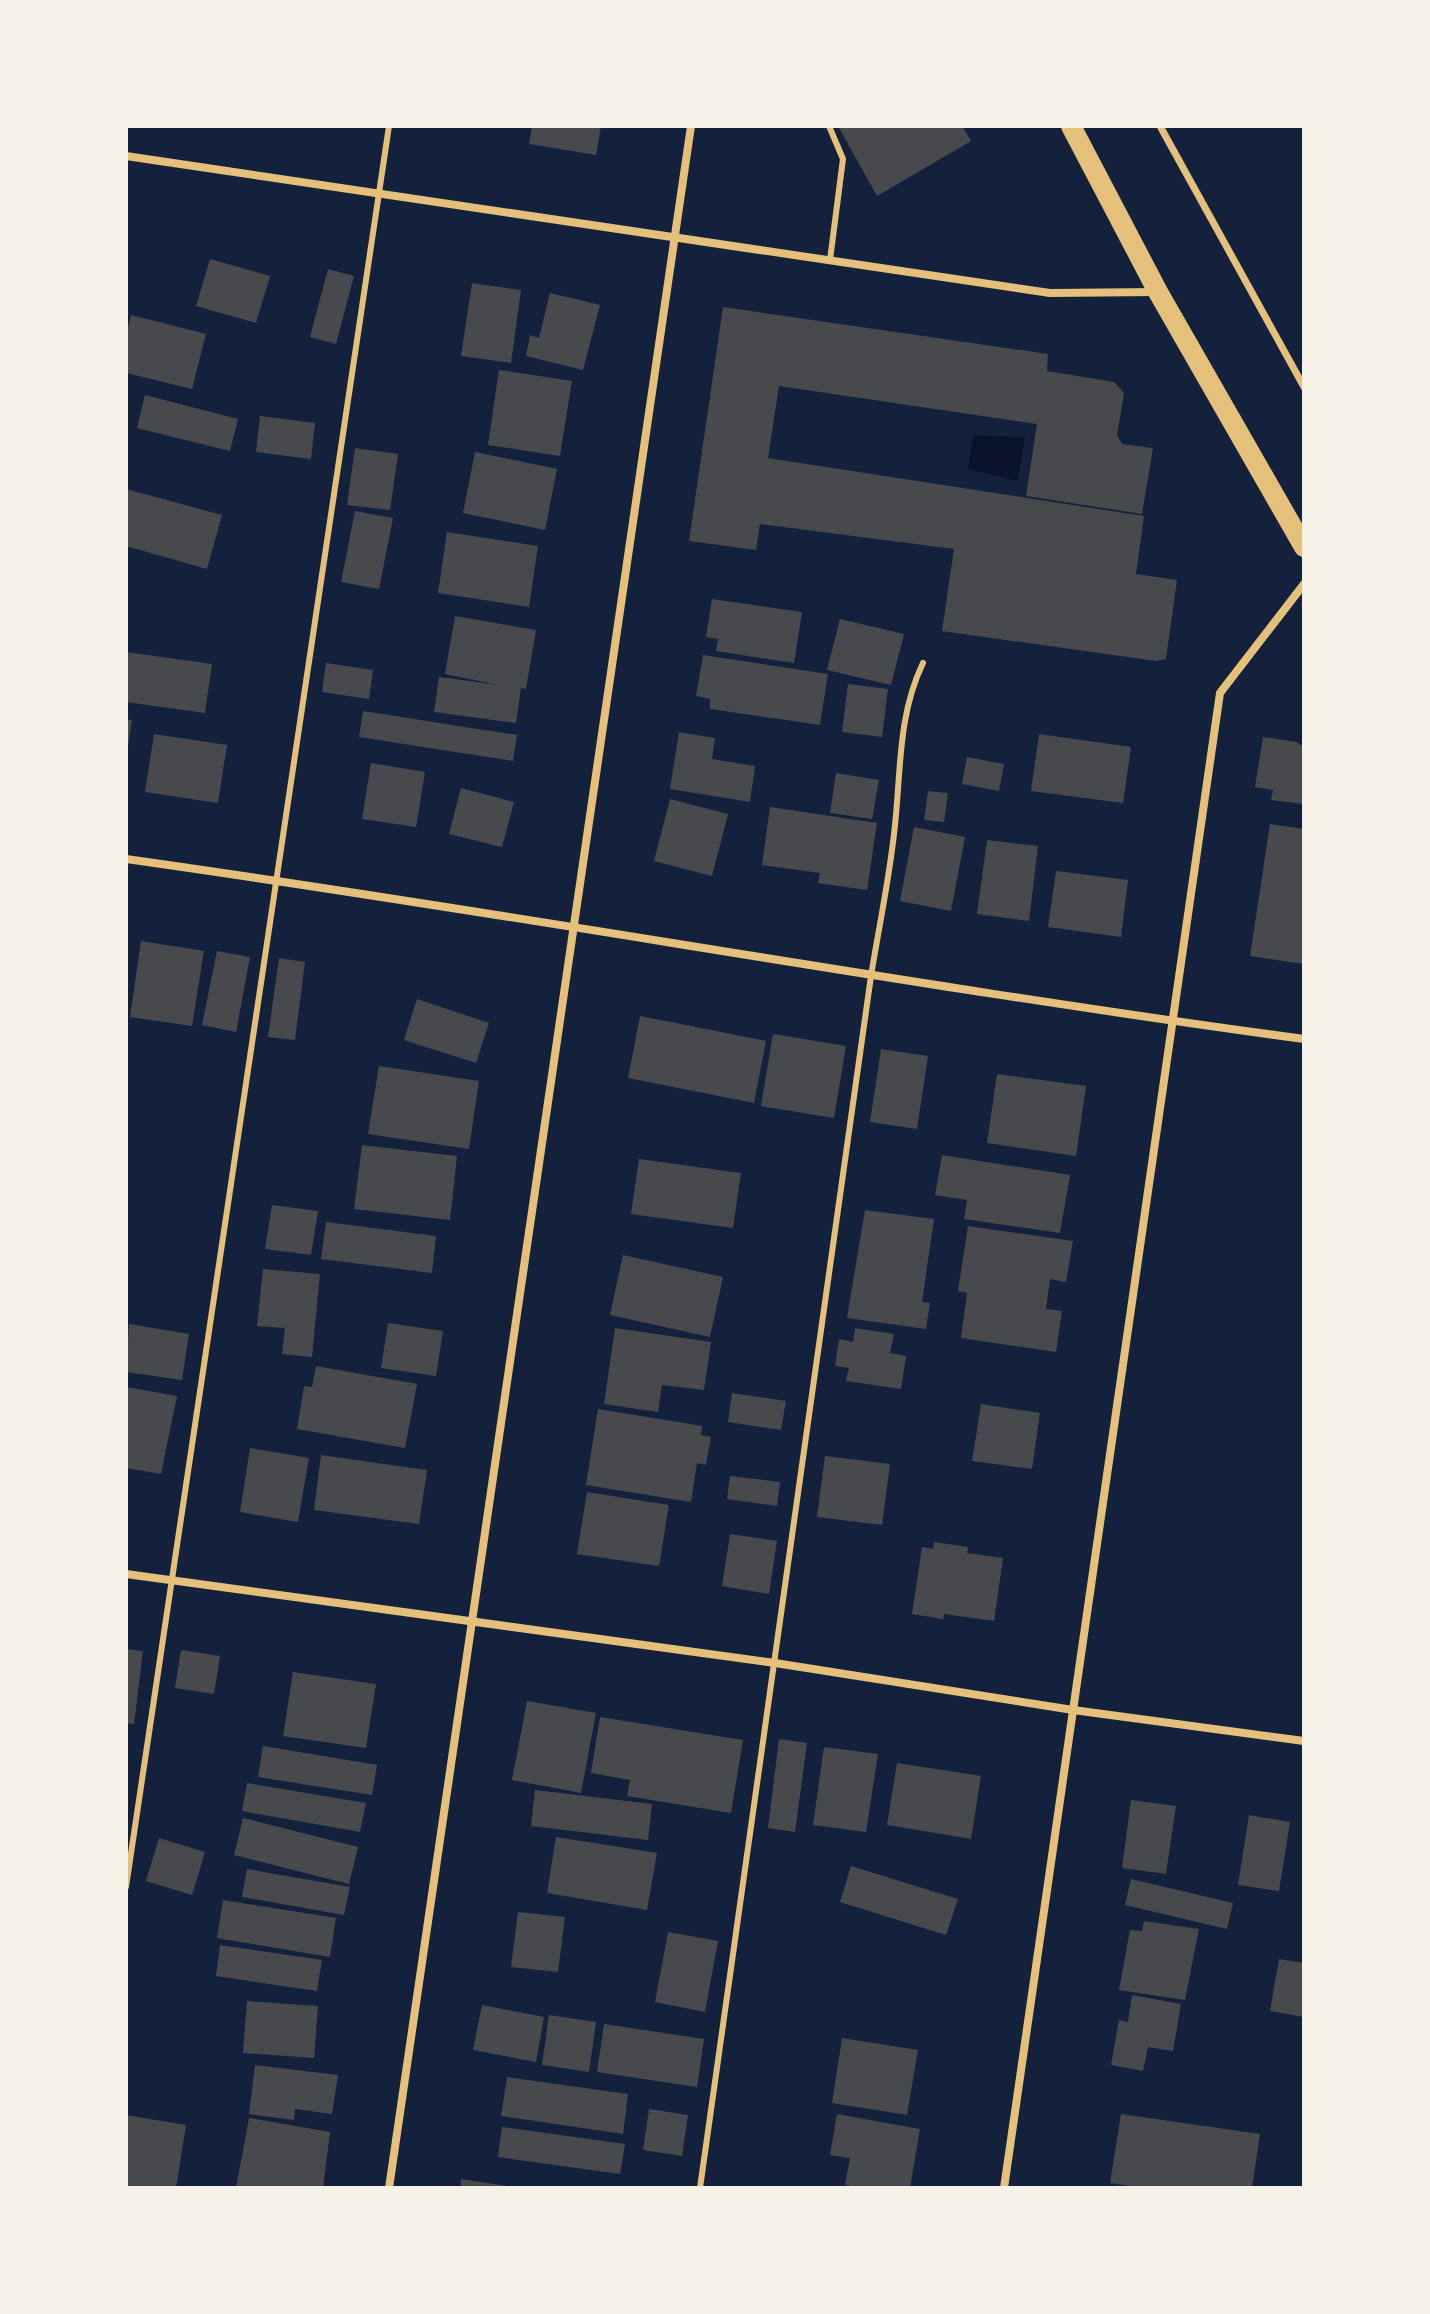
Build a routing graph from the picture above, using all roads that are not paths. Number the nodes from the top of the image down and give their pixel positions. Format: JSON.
{"nodes":[{"id":1,"x":389,"y":126,"type":"edge"},
{"id":2,"x":691,"y":126,"type":"edge"},
{"id":3,"x":829,"y":126,"type":"edge"},
{"id":4,"x":1071,"y":126,"type":"edge"},
{"id":5,"x":1160,"y":126,"type":"edge"},
{"id":6,"x":126,"y":156,"type":"edge"},
{"id":7,"x":379,"y":194,"type":"junction"},
{"id":8,"x":674,"y":237,"type":"junction"},
{"id":9,"x":830,"y":260,"type":"junction"},
{"id":10,"x":1158,"y":292,"type":"junction"},
{"id":11,"x":1304,"y":387,"type":"edge"},
{"id":12,"x":1304,"y":547,"type":"edge"},
{"id":13,"x":1304,"y":584,"type":"edge"},
{"id":14,"x":923,"y":663,"type":"dead end"},
{"id":15,"x":126,"y":859,"type":"edge"},
{"id":16,"x":278,"y":880,"type":"junction"},
{"id":17,"x":574,"y":928,"type":"junction"},
{"id":18,"x":871,"y":976,"type":"junction"},
{"id":19,"x":1172,"y":1021,"type":"junction"},
{"id":20,"x":1304,"y":1039,"type":"edge"},
{"id":21,"x":126,"y":1574,"type":"edge"},
{"id":22,"x":171,"y":1581,"type":"junction"},
{"id":23,"x":470,"y":1624,"type":"junction"},
{"id":24,"x":775,"y":1663,"type":"junction"},
{"id":25,"x":1073,"y":1710,"type":"junction"},
{"id":26,"x":1304,"y":1741,"type":"edge"},
{"id":27,"x":126,"y":1887,"type":"edge"},
{"id":28,"x":389,"y":2188,"type":"edge"},
{"id":29,"x":700,"y":2188,"type":"edge"},
{"id":30,"x":1004,"y":2188,"type":"edge"}],
"edges":[{"from":1,"to":7,"type":"lane"},
{"from":2,"to":8,"type":"street"},
{"from":3,"to":9,"type":"lane"},
{"from":4,"to":10,"type":"main road"},
{"from":5,"to":11,"type":"street"},
{"from":6,"to":7,"type":"street"},
{"from":7,"to":8,"type":"street"},
{"from":7,"to":16,"type":"lane"},
{"from":8,"to":9,"type":"street"},
{"from":8,"to":17,"type":"street"},
{"from":9,"to":10,"type":"street"},
{"from":10,"to":12,"type":"main road"},
{"from":13,"to":19,"type":"street"},
{"from":14,"to":18,"type":"lane"},
{"from":15,"to":16,"type":"street"},
{"from":16,"to":17,"type":"street"},
{"from":16,"to":22,"type":"lane"},
{"from":17,"to":18,"type":"street"},
{"from":17,"to":23,"type":"street"},
{"from":18,"to":19,"type":"street"},
{"from":18,"to":24,"type":"lane"},
{"from":19,"to":20,"type":"street"},
{"from":19,"to":25,"type":"street"},
{"from":21,"to":22,"type":"street"},
{"from":22,"to":23,"type":"street"},
{"from":22,"to":27,"type":"lane"},
{"from":23,"to":24,"type":"street"},
{"from":23,"to":28,"type":"street"},
{"from":24,"to":25,"type":"street"},
{"from":24,"to":29,"type":"lane"},
{"from":25,"to":26,"type":"street"},
{"from":25,"to":30,"type":"street"}]}
